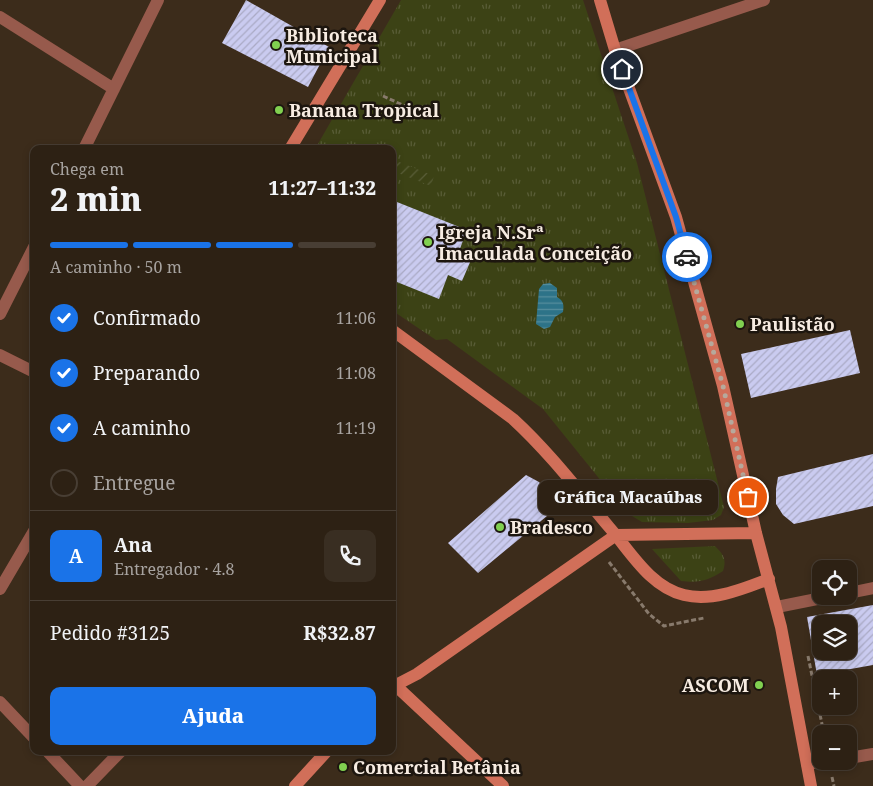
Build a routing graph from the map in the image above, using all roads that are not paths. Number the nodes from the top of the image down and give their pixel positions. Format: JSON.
{"nodes":[{"id":1,"x":158,"y":0,"type":"edge"},
{"id":2,"x":380,"y":0,"type":"edge"},
{"id":3,"x":600,"y":0,"type":"edge"},
{"id":4,"x":764,"y":0,"type":"edge"},
{"id":5,"x":0,"y":17,"type":"edge"},
{"id":6,"x":615,"y":50,"type":"junction"},
{"id":7,"x":114,"y":89,"type":"junction"},
{"id":8,"x":86,"y":145,"type":"edge"},
{"id":9,"x":292,"y":145,"type":"edge"},
{"id":10,"x":30,"y":255,"type":"edge"},
{"id":11,"x":0,"y":314,"type":"edge"},
{"id":12,"x":396,"y":333,"type":"edge"},
{"id":13,"x":0,"y":354,"type":"edge"},
{"id":14,"x":30,"y":370,"type":"edge"},
{"id":15,"x":616,"y":534,"type":"junction"},
{"id":16,"x":756,"y":534,"type":"junction"},
{"id":17,"x":30,"y":538,"type":"edge"},
{"id":18,"x":769,"y":579,"type":"junction"},
{"id":19,"x":873,"y":588,"type":"edge"},
{"id":20,"x":0,"y":589,"type":"edge"},
{"id":21,"x":857,"y":591,"type":"edge"},
{"id":22,"x":812,"y":600,"type":"edge"},
{"id":23,"x":777,"y":607,"type":"junction"},
{"id":24,"x":396,"y":684,"type":"edge"},
{"id":25,"x":396,"y":688,"type":"edge"},
{"id":26,"x":0,"y":702,"type":"edge"},
{"id":27,"x":30,"y":734,"type":"edge"},
{"id":28,"x":873,"y":754,"type":"edge"},
{"id":29,"x":51,"y":755,"type":"edge"},
{"id":30,"x":118,"y":755,"type":"edge"},
{"id":31,"x":323,"y":755,"type":"edge"},
{"id":32,"x":857,"y":757,"type":"edge"},
{"id":33,"x":812,"y":763,"type":"edge"},
{"id":34,"x":807,"y":764,"type":"junction"},
{"id":35,"x":500,"y":785,"type":"edge"},
{"id":36,"x":80,"y":786,"type":"edge"},
{"id":37,"x":87,"y":786,"type":"edge"},
{"id":38,"x":295,"y":786,"type":"edge"},
{"id":39,"x":811,"y":786,"type":"edge"}],
"edges":[{"from":1,"to":7,"type":"street"},
{"from":2,"to":9,"type":"main road"},
{"from":3,"to":6,"type":"main road"},
{"from":4,"to":6,"type":"street"},
{"from":5,"to":7,"type":"street"},
{"from":6,"to":16,"type":"main road"},
{"from":7,"to":8,"type":"street"},
{"from":10,"to":11,"type":"street"},
{"from":12,"to":15,"type":"main road"},
{"from":13,"to":14,"type":"street"},
{"from":15,"to":16,"type":"main road"},
{"from":15,"to":18,"type":"main road"},
{"from":15,"to":24,"type":"main road"},
{"from":16,"to":18,"type":"main road"},
{"from":17,"to":20,"type":"street"},
{"from":18,"to":23,"type":"main road"},
{"from":19,"to":21,"type":"street"},
{"from":22,"to":23,"type":"street"},
{"from":23,"to":34,"type":"main road"},
{"from":25,"to":35,"type":"main road"},
{"from":26,"to":27,"type":"street"},
{"from":28,"to":32,"type":"street"},
{"from":29,"to":36,"type":"street"},
{"from":30,"to":37,"type":"street"},
{"from":31,"to":38,"type":"main road"},
{"from":33,"to":34,"type":"street"},
{"from":34,"to":39,"type":"main road"}]}
